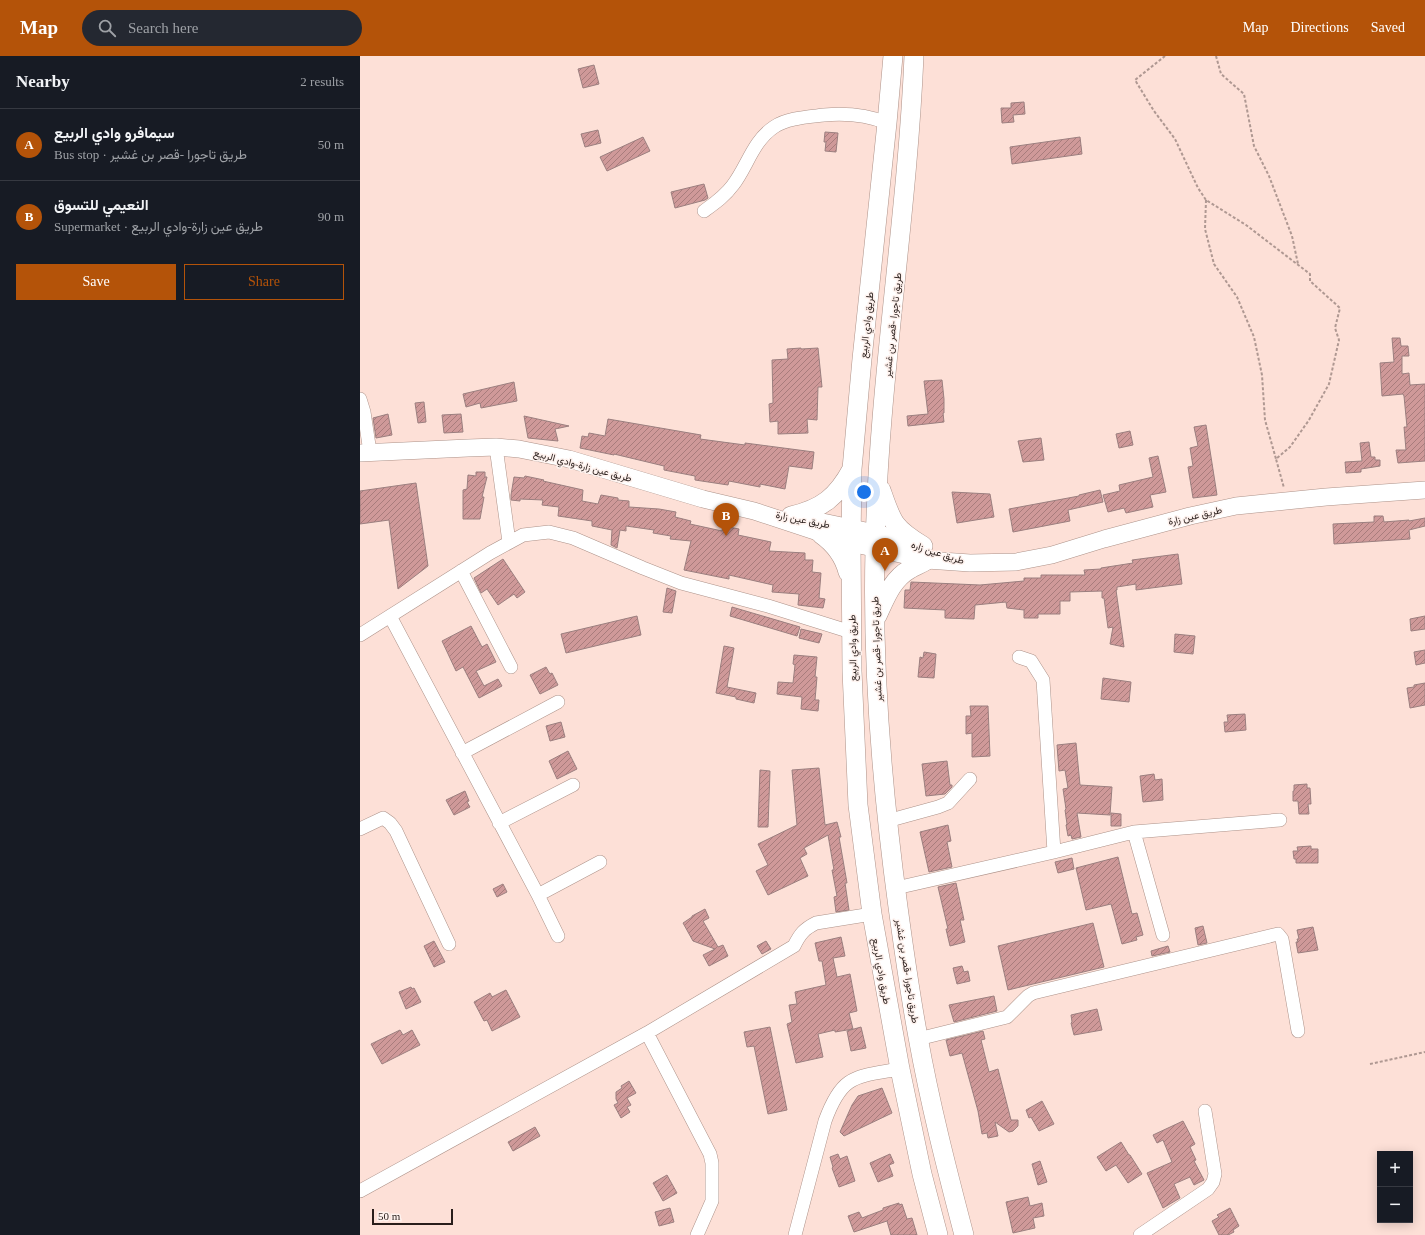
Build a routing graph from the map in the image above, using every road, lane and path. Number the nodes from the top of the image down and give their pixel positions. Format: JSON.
{"nodes":[{"id":1,"x":893,"y":56,"type":"edge"},
{"id":2,"x":914,"y":56,"type":"edge"},
{"id":3,"x":1165,"y":56,"type":"edge"},
{"id":4,"x":1216,"y":56,"type":"edge"},
{"id":5,"x":888,"y":123,"type":"junction"},
{"id":6,"x":1206,"y":200,"type":"junction"},
{"id":7,"x":704,"y":211,"type":"dead end"},
{"id":8,"x":1298,"y":264,"type":"junction"},
{"id":9,"x":360,"y":399,"type":"edge"},
{"id":10,"x":496,"y":447,"type":"junction"},
{"id":11,"x":365,"y":453,"type":"edge"},
{"id":12,"x":1276,"y":459,"type":"junction"},
{"id":13,"x":852,"y":469,"type":"junction"},
{"id":14,"x":878,"y":483,"type":"junction"},
{"id":15,"x":1425,"y":490,"type":"edge"},
{"id":16,"x":1287,"y":501,"type":"junction"},
{"id":17,"x":754,"y":512,"type":"junction"},
{"id":18,"x":791,"y":516,"type":"junction"},
{"id":19,"x":821,"y":534,"type":"junction"},
{"id":20,"x":851,"y":536,"type":"junction"},
{"id":21,"x":875,"y":540,"type":"junction"},
{"id":22,"x":509,"y":542,"type":"junction"},
{"id":23,"x":925,"y":553,"type":"junction"},
{"id":24,"x":970,"y":563,"type":"joint"},
{"id":25,"x":461,"y":571,"type":"junction"},
{"id":26,"x":851,"y":585,"type":"junction"},
{"id":27,"x":390,"y":616,"type":"junction"},
{"id":28,"x":874,"y":621,"type":"junction"},
{"id":29,"x":851,"y":632,"type":"junction"},
{"id":30,"x":360,"y":635,"type":"edge"},
{"id":31,"x":1019,"y":656,"type":"dead end"},
{"id":32,"x":511,"y":666,"type":"dead end"},
{"id":33,"x":558,"y":702,"type":"dead end"},
{"id":34,"x":462,"y":753,"type":"junction"},
{"id":35,"x":970,"y":780,"type":"dead end"},
{"id":36,"x":573,"y":785,"type":"dead end"},
{"id":37,"x":1280,"y":820,"type":"dead end"},
{"id":38,"x":887,"y":821,"type":"junction"},
{"id":39,"x":499,"y":823,"type":"junction"},
{"id":40,"x":360,"y":829,"type":"edge"},
{"id":41,"x":1134,"y":832,"type":"junction"},
{"id":42,"x":1054,"y":852,"type":"junction"},
{"id":43,"x":600,"y":862,"type":"dead end"},
{"id":44,"x":896,"y":888,"type":"junction"},
{"id":45,"x":538,"y":896,"type":"junction"},
{"id":46,"x":872,"y":914,"type":"junction"},
{"id":47,"x":1163,"y":935,"type":"dead end"},
{"id":48,"x":558,"y":936,"type":"dead end"},
{"id":49,"x":449,"y":944,"type":"dead end"},
{"id":50,"x":1298,"y":1032,"type":"dead end"},
{"id":51,"x":647,"y":1033,"type":"junction"},
{"id":52,"x":918,"y":1039,"type":"junction"},
{"id":53,"x":1425,"y":1052,"type":"edge"},
{"id":54,"x":1370,"y":1064,"type":"dead end"},
{"id":55,"x":900,"y":1069,"type":"junction"},
{"id":56,"x":1205,"y":1111,"type":"dead end"},
{"id":57,"x":360,"y":1191,"type":"edge"},
{"id":58,"x":697,"y":1235,"type":"edge"},
{"id":59,"x":795,"y":1235,"type":"edge"},
{"id":60,"x":938,"y":1235,"type":"edge"},
{"id":61,"x":964,"y":1235,"type":"edge"},
{"id":62,"x":1140,"y":1235,"type":"edge"}],
"edges":[{"from":1,"to":5,"type":"highway","name":"طريق وادي الربيع"},
{"from":2,"to":14,"type":"highway","name":"طريق تاجورا -قصر بن غشير"},
{"from":3,"to":6,"type":"path"},
{"from":4,"to":8,"type":"path"},
{"from":5,"to":7,"type":"street"},
{"from":5,"to":13,"type":"highway","name":"طريق وادي الربيع"},
{"from":6,"to":8,"type":"path"},
{"from":6,"to":12,"type":"path"},
{"from":8,"to":12,"type":"path"},
{"from":9,"to":11,"type":"street"},
{"from":10,"to":11,"type":"main road","name":"طريق عين زارة-وادي الربيع"},
{"from":10,"to":17,"type":"main road","name":"طريق عين زارة-وادي الربيع"},
{"from":10,"to":22,"type":"street"},
{"from":12,"to":16,"type":"path"},
{"from":13,"to":18,"type":"highway"},
{"from":13,"to":20,"type":"highway","name":"طريق وادي الربيع"},
{"from":14,"to":21,"type":"highway","name":"طريق تاجورا -قصر بن غشير"},
{"from":14,"to":23,"type":"highway"},
{"from":15,"to":16,"type":"main road","name":"طريق عين زارة"},
{"from":16,"to":24,"type":"main road","name":"طريق عين زارة"},
{"from":17,"to":18,"type":"main road","name":"طريق عين زارة"},
{"from":17,"to":19,"type":"main road","name":"طريق عين زاره"},
{"from":18,"to":20,"type":"main road","name":"طريق عين زارة"},
{"from":19,"to":20,"type":"main road","name":"طريق عين زاره"},
{"from":19,"to":26,"type":"highway"},
{"from":20,"to":21,"type":"main road","name":"طريق عين زاره"},
{"from":20,"to":26,"type":"highway","name":"طريق وادي الربيع"},
{"from":21,"to":23,"type":"main road","name":"طريق عين زاره"},
{"from":21,"to":28,"type":"highway","name":"طريق تاجورا -قصر بن غشير"},
{"from":22,"to":25,"type":"street"},
{"from":22,"to":29,"type":"street"},
{"from":23,"to":24,"type":"main road","name":"طريق عين زاره"},
{"from":23,"to":28,"type":"highway"},
{"from":25,"to":27,"type":"street"},
{"from":25,"to":32,"type":"street"},
{"from":26,"to":29,"type":"highway","name":"طريق وادي الربيع"},
{"from":27,"to":30,"type":"street"},
{"from":27,"to":34,"type":"street"},
{"from":28,"to":38,"type":"highway","name":"طريق تاجورا -قصر بن غشير"},
{"from":29,"to":46,"type":"highway","name":"طريق وادي الربيع"},
{"from":31,"to":42,"type":"street"},
{"from":33,"to":34,"type":"street"},
{"from":34,"to":39,"type":"street"},
{"from":35,"to":38,"type":"street"},
{"from":36,"to":39,"type":"street"},
{"from":37,"to":41,"type":"street"},
{"from":38,"to":44,"type":"highway","name":"طريق تاجورا -قصر بن غشير"},
{"from":39,"to":45,"type":"street"},
{"from":40,"to":49,"type":"street"},
{"from":41,"to":42,"type":"street"},
{"from":41,"to":47,"type":"street"},
{"from":42,"to":44,"type":"street"},
{"from":43,"to":45,"type":"street"},
{"from":44,"to":52,"type":"highway","name":"طريق تاجورا -قصر بن غشير"},
{"from":45,"to":48,"type":"street"},
{"from":46,"to":51,"type":"street"},
{"from":46,"to":55,"type":"highway","name":"طريق وادي الربيع"},
{"from":50,"to":52,"type":"street"},
{"from":51,"to":57,"type":"street"},
{"from":51,"to":58,"type":"street"},
{"from":52,"to":61,"type":"highway","name":"طريق تاجورا -قصر بن غشير"},
{"from":53,"to":54,"type":"path"},
{"from":55,"to":59,"type":"street"},
{"from":55,"to":60,"type":"highway","name":"طريق وادي الربيع"},
{"from":56,"to":62,"type":"street"}]}
